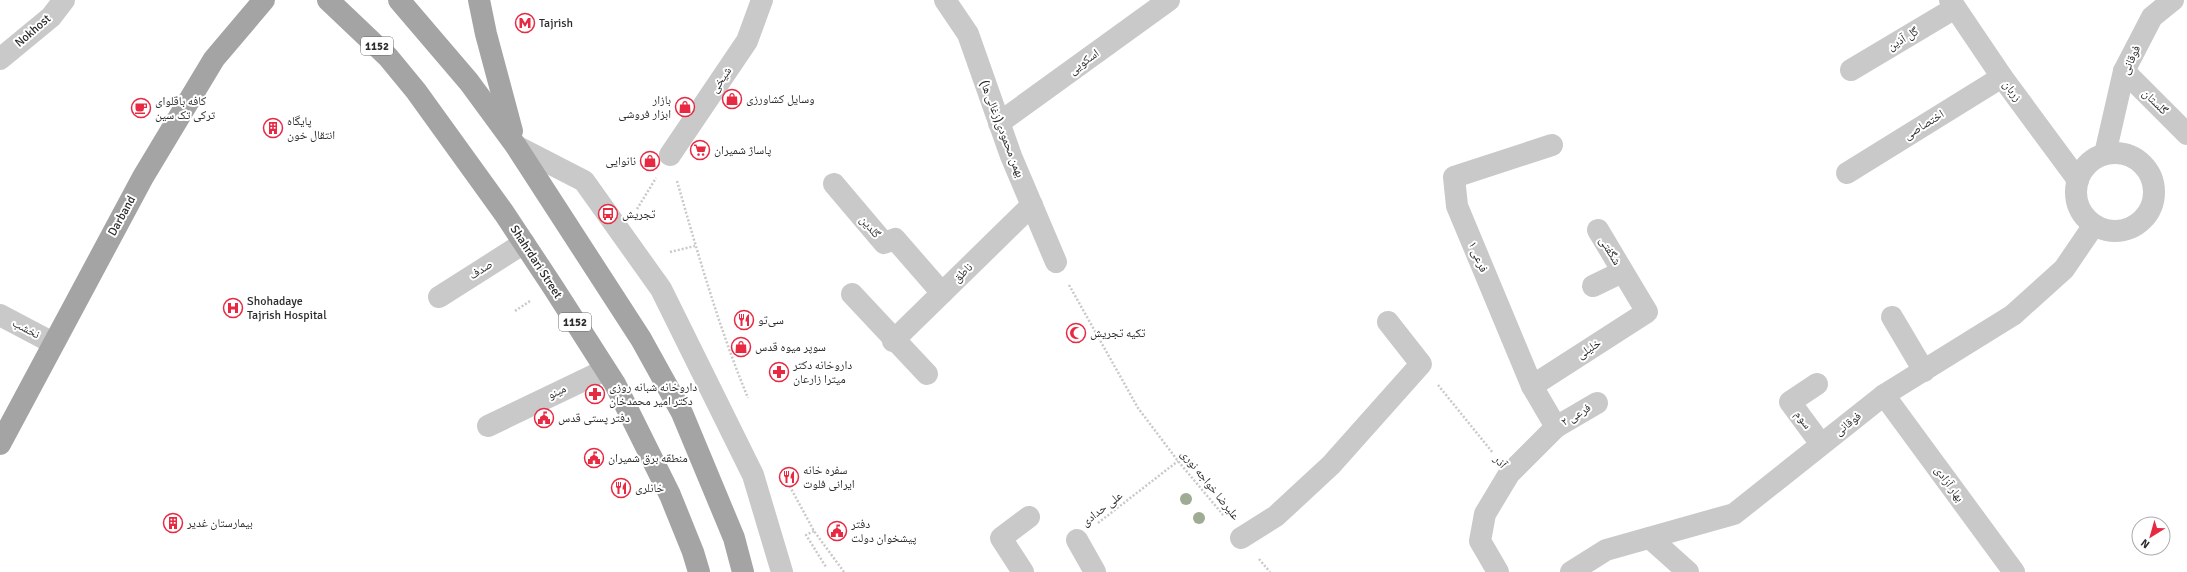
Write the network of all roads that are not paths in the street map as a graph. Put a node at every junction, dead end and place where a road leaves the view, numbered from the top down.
1 (64, 0) edge
2 (264, 0) edge
3 (400, 0) edge
4 (480, 0) edge
5 (762, 0) edge
6 (944, 0) edge
7 (1169, 0) edge
8 (2173, 0) edge
9 (334, 2) edge
10 (1952, 4) edge
11 (0, 59) edge
12 (1851, 70) dead end
13 (2124, 71) junction
14 (2002, 77) junction
15 (999, 123) junction
16 (2187, 134) edge
17 (516, 146) junction
18 (1552, 146) dead end
19 (2105, 154) junction
20 (670, 155) road end
21 (1847, 173) dead end
22 (2078, 180) junction
23 (834, 184) dead end
24 (1032, 205) junction
25 (2094, 225) junction
26 (1598, 230) dead end
27 (524, 243) junction
28 (1056, 262) road end
29 (1622, 272) junction
30 (1593, 286) dead end
31 (942, 293) junction
32 (852, 294) dead end
33 (439, 297) dead end
34 (1646, 312) joint
35 (0, 315) edge
36 (1892, 316) dead end
37 (1388, 322) dead end
38 (894, 341) junction
39 (53, 344) junction
40 (605, 370) junction
41 (1924, 371) junction
42 (927, 374) dead end
43 (1817, 384) dead end
44 (1532, 386) junction
45 (1884, 395) junction
46 (1597, 403) dead end
47 (488, 426) dead end
48 (1556, 427) junction
49 (0, 444) edge
50 (1822, 444) junction
51 (1509, 474) joint
52 (1029, 517) dead end
53 (1241, 538) road end
54 (1650, 538) junction
55 (1078, 540) road end
56 (699, 572) edge
57 (743, 572) edge
58 (782, 572) edge
59 (1023, 572) edge
60 (1095, 572) edge
61 (1498, 572) edge
62 (1571, 572) edge
63 (1688, 572) edge
64 (2014, 572) edge

1 - 11 street, Nokhost
2 - 39 main road, Darband
3 - 17 main road
4 - 17 main road
5 - 20 street, شیخی
6 - 15 street, بهمن محمودی(زغالی ها)
7 - 15 street, اسکویی
8 - 13 street, فوقانی
9 - 27 main road, Shahrdari Street / 1152
10 - 12 street, گل آذین
10 - 14 street, زربان
13 - 16 street, گلستان
13 - 19 street, فوقانی
14 - 21 street, اختصاصی
14 - 22 street, زربان
15 - 24 street, بهمن محمودی(زغالی ها)
17 - 57 main road
17 - 58 street
18 - 44 street, فرعی ۱
19 - 22 street
19 - 25 street
22 - 25 street
23 - 31 street, گلدین
24 - 28 street, بهمن محمودی(زغالی ها)
24 - 31 street, ناطق
25 - 41 street, فوقانی
26 - 29 street, شگفتی
27 - 33 street, صدف
27 - 40 main road, Shahrdari Street / 1152
29 - 30 street, شگفتی
29 - 34 street, شگفتی
31 - 38 street, ناطق
32 - 38 street
34 - 44 street, خلیلی
35 - 39 street, نخشب
36 - 41 street
37 - 53 street
38 - 42 street
39 - 49 main road, Darband
40 - 47 street, مینو
40 - 56 main road, Shahrdari Street / 1152
41 - 45 street, فوقانی
43 - 50 street, سوم
44 - 48 street, فرعی ۱
45 - 50 street, فوقانی
45 - 64 street, بهار آزادی
46 - 48 street, فرعی ۲
48 - 51 street, فرعی ۲
50 - 54 street, فوقانی
51 - 61 street, آذر
52 - 59 street
54 - 62 street, فوقانی
54 - 63 street
55 - 60 street

